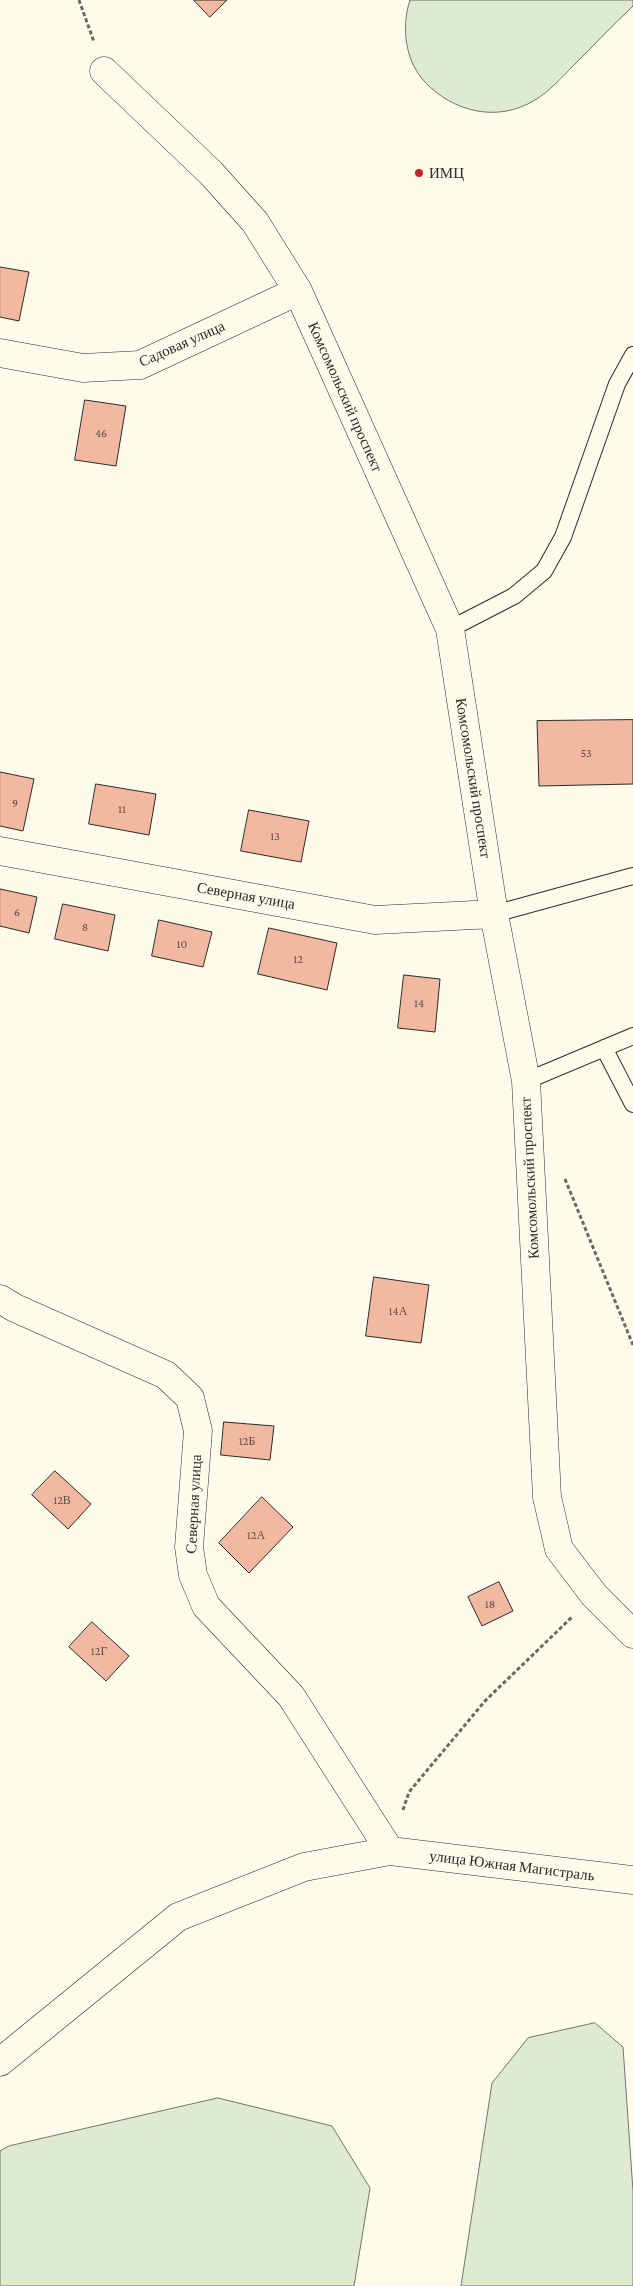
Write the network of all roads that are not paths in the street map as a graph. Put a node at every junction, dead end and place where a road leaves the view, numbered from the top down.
1 (104, 71) road end
2 (298, 291) junction
3 (0, 353) edge
4 (633, 355) edge
5 (450, 629) junction
6 (0, 851) edge
7 (633, 876) edge
8 (494, 914) junction
9 (633, 1036) edge
10 (604, 1048) junction
11 (526, 1081) junction
12 (633, 1104) edge
13 (0, 1299) edge
14 (633, 1634) edge
15 (390, 1851) junction
16 (633, 1880) edge
17 (0, 2062) edge

1 - 2 street, Комсомольский проспект
2 - 3 street, Садовая улица
2 - 5 street, Комсомольский проспект
4 - 5 lane
5 - 8 street, Комсомольский проспект
6 - 8 street, Северная улица
7 - 8 lane
8 - 11 street, Комсомольский проспект
9 - 10 lane
10 - 11 lane
10 - 12 lane
11 - 14 street, Комсомольский проспект
13 - 15 street, Северная улица
15 - 16 street, улица Южная Магистраль
15 - 17 street, улица Южная Магистраль

